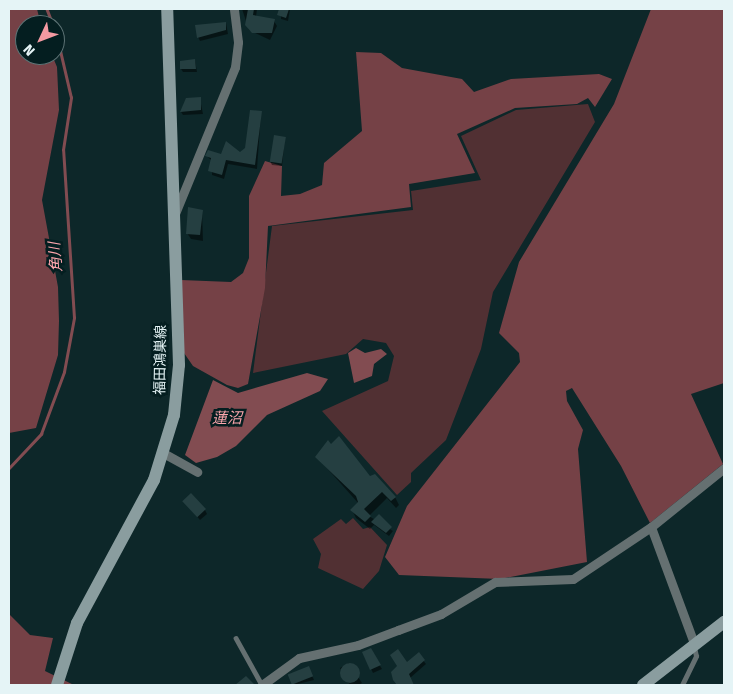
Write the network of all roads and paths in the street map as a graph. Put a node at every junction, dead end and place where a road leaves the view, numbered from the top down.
1 (167, 9) edge
2 (234, 9) edge
3 (174, 216) junction
4 (165, 454) junction
5 (724, 468) edge
6 (197, 472) dead end
7 (651, 527) junction
8 (724, 622) edge
9 (236, 638) dead end
10 (694, 643) junction
11 (57, 685) edge
12 (262, 685) edge
13 (643, 685) edge
14 (682, 685) edge

1 - 3 main road, 福田鴻巣線
2 - 3 street
3 - 4 main road, 福田鴻巣線
4 - 6 street
4 - 11 main road, 福田鴻巣線
5 - 7 street
7 - 10 street
7 - 12 street
8 - 10 main road
9 - 12 lane
10 - 13 main road
10 - 14 lane

